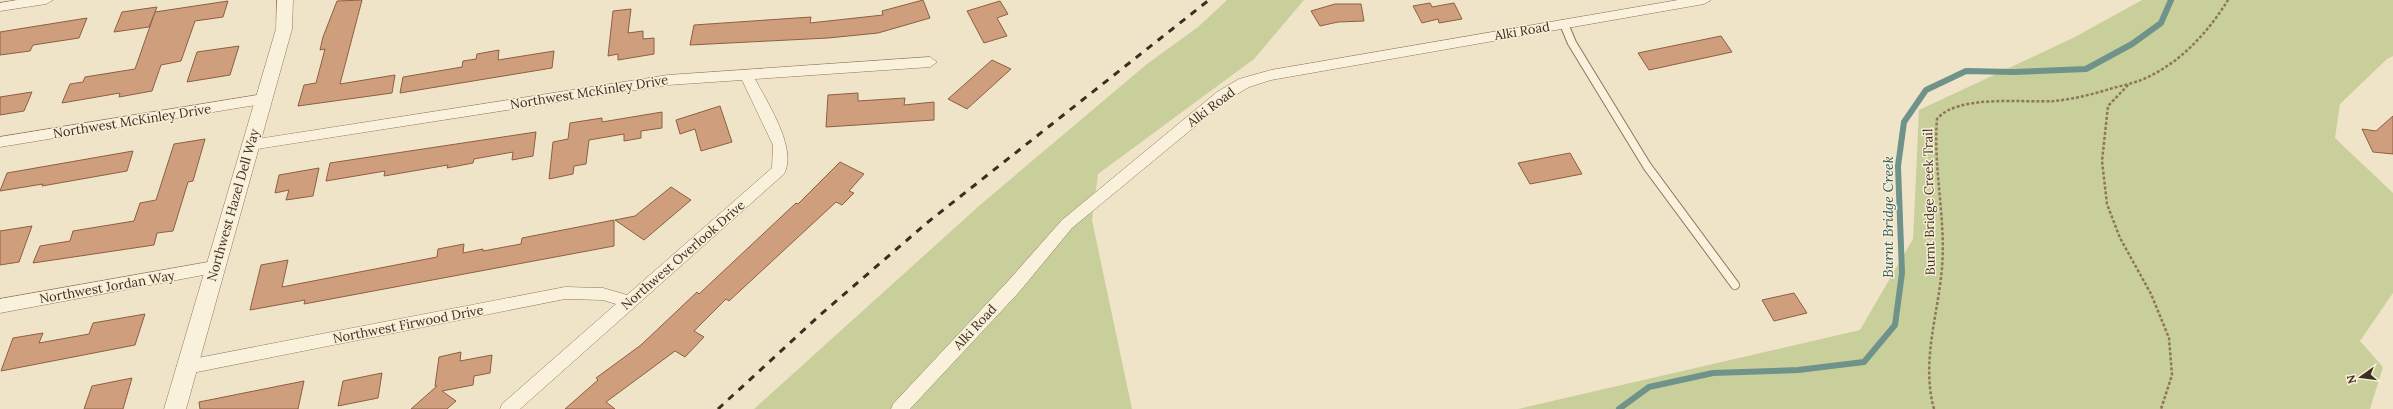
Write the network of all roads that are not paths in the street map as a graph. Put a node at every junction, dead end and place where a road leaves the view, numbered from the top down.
1 (46, 0) edge
2 (285, 0) edge
3 (1704, 0) edge
4 (0, 7) edge
5 (1564, 24) junction
6 (930, 62) dead end
7 (746, 74) junction
8 (263, 99) junction
9 (0, 142) edge
10 (250, 145) junction
11 (214, 268) junction
12 (1735, 285) dead end
13 (629, 302) junction
14 (0, 306) edge
15 (187, 367) junction
16 (175, 409) edge
17 (508, 409) edge
18 (899, 409) edge

1 - 4 street
2 - 8 street, Northwest Hazel Dell Way
3 - 5 street, Alki Road
5 - 12 lane
5 - 18 street, Alki Road
6 - 7 street, Northwest McKinley Drive
7 - 10 street, Northwest McKinley Drive
7 - 13 street, Northwest Overlook Drive
8 - 9 street, Northwest McKinley Drive
8 - 10 street, Northwest Hazel Dell Way
10 - 11 street, Northwest Hazel Dell Way
11 - 14 street, Northwest Jordan Way
11 - 15 street, Northwest Hazel Dell Way
13 - 15 street, Northwest Firwood Drive
13 - 17 street, Northwest Overlook Drive
15 - 16 street, Northwest Hazel Dell Way

